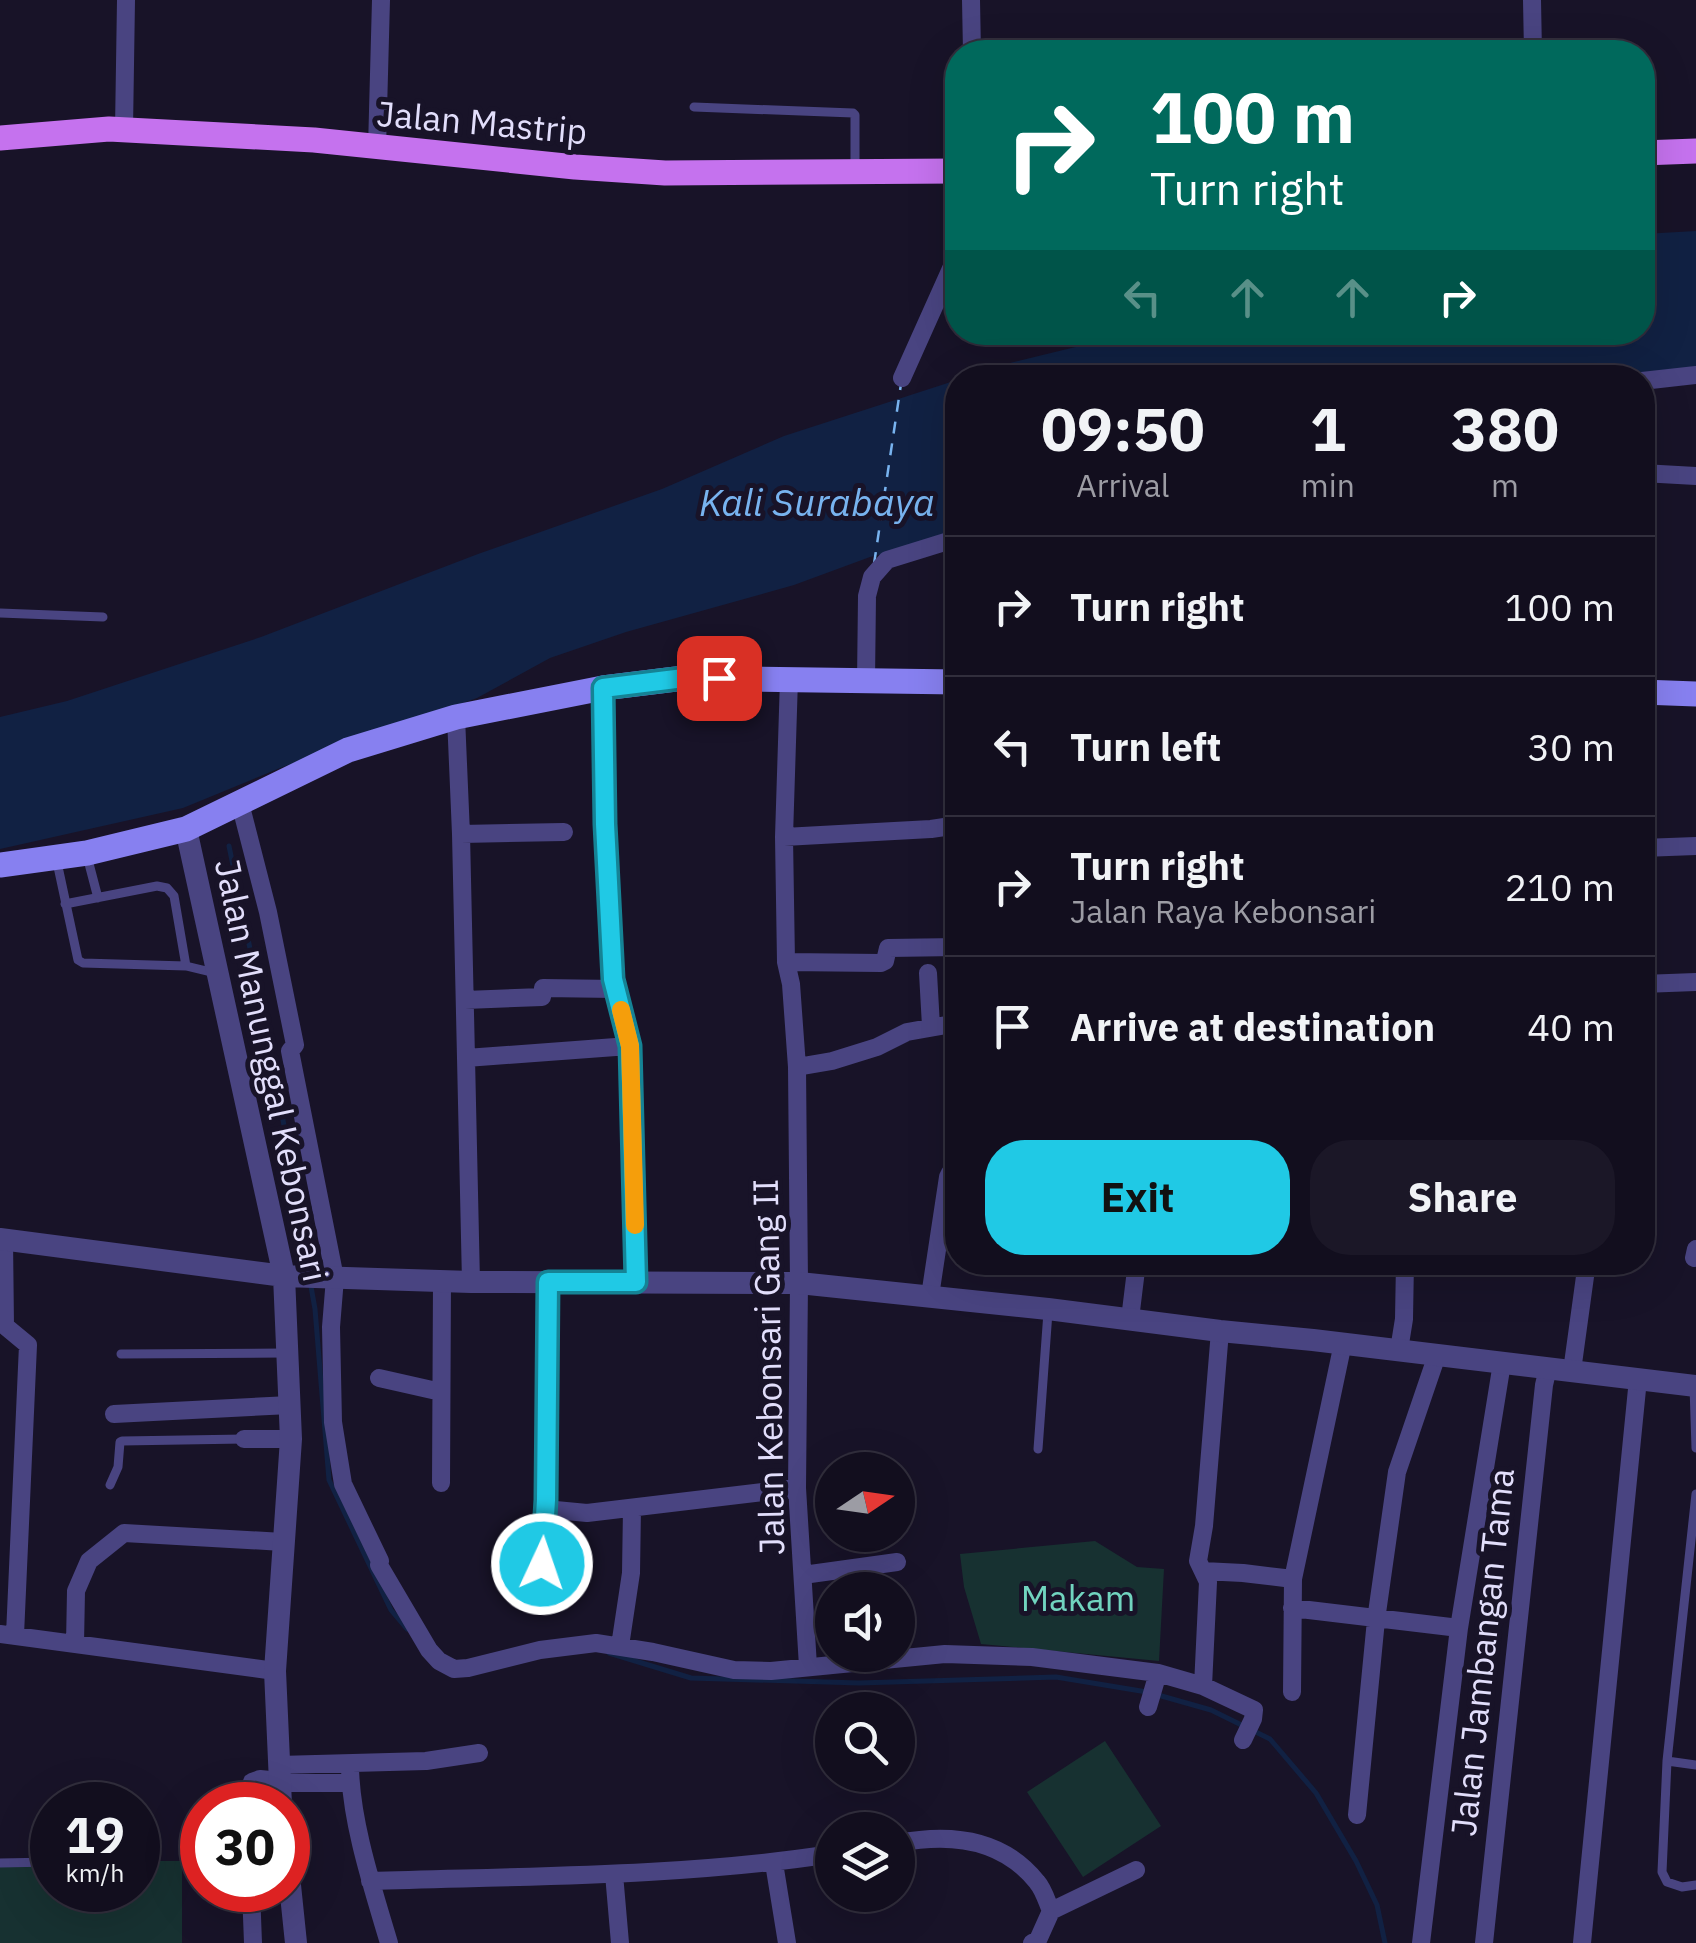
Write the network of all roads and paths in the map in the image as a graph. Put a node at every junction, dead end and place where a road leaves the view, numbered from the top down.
1 (126, 0) edge
2 (381, 0) edge
3 (971, 0) edge
4 (1532, 0) edge
5 (972, 40) edge
6 (1533, 40) edge
7 (694, 107) dead end
8 (124, 130) junction
9 (0, 138) edge
10 (376, 148) junction
11 (1696, 150) edge
12 (1655, 152) edge
13 (945, 171) edge
14 (856, 172) junction
15 (945, 282) edge
16 (1696, 375) edge
17 (902, 378) dead end
18 (1655, 380) edge
19 (1655, 474) edge
20 (1696, 476) edge
21 (945, 542) edge
22 (0, 613) edge
23 (103, 617) dead end
24 (789, 679) junction
25 (866, 681) junction
26 (945, 682) edge
27 (603, 688) junction
28 (1655, 692) edge
29 (1696, 694) edge
30 (456, 717) junction
31 (240, 803) junction
32 (945, 827) edge
33 (186, 829) junction
34 (564, 832) dead end
35 (461, 834) junction
36 (784, 837) junction
37 (1696, 846) edge
38 (1655, 848) edge
39 (86, 853) junction
40 (56, 858) junction
41 (0, 865) edge
42 (98, 898) junction
43 (65, 904) junction
44 (208, 929) junction
45 (180, 933) junction
46 (945, 947) edge
47 (786, 962) junction
48 (186, 966) junction
49 (928, 972) dead end
50 (218, 974) junction
51 (1696, 982) edge
52 (1655, 984) edge
53 (616, 989) junction
54 (464, 1000) junction
55 (945, 1024) edge
56 (932, 1026) junction
57 (630, 1046) junction
58 (466, 1058) junction
59 (797, 1067) junction
60 (945, 1198) edge
61 (2, 1239) edge
62 (1135, 1275) edge
63 (1405, 1275) edge
64 (1584, 1275) edge
65 (284, 1276) junction
66 (323, 1278) junction
67 (442, 1281) junction
68 (471, 1282) junction
69 (548, 1282) junction
70 (636, 1282) junction
71 (799, 1283) junction
72 (930, 1296) junction
73 (1048, 1309) junction
74 (1130, 1319) junction
75 (1220, 1331) junction
76 (1343, 1343) junction
77 (1399, 1350) junction
78 (287, 1353) junction
79 (120, 1354) dead end
80 (1437, 1355) junction
81 (1502, 1362) junction
82 (1560, 1370) junction
83 (380, 1378) dead end
84 (1638, 1379) junction
85 (1695, 1386) edge
86 (441, 1392) junction
87 (290, 1405) junction
88 (114, 1414) dead end
89 (244, 1439) joint
90 (291, 1439) junction
91 (1696, 1448) edge
92 (1038, 1449) dead end
93 (440, 1483) dead end
94 (110, 1485) dead end
95 (798, 1488) junction
96 (1696, 1494) edge
97 (632, 1508) junction
98 (545, 1510) junction
99 (283, 1542) junction
100 (897, 1562) dead end
101 (1203, 1571) junction
102 (803, 1575) junction
103 (1293, 1579) junction
104 (541, 1592) dead end
105 (1292, 1608) junction
106 (1376, 1620) junction
107 (1459, 1628) junction
108 (7, 1635) edge
109 (75, 1644) junction
110 (620, 1646) junction
111 (808, 1666) junction
112 (275, 1671) junction
113 (1203, 1686) junction
114 (1292, 1692) dead end
115 (1248, 1730) dead end
116 (479, 1753) dead end
117 (1666, 1761) junction
118 (1696, 1765) edge
119 (350, 1774) junction
120 (277, 1782) edge
121 (285, 1782) edge
122 (1357, 1814) dead end
123 (915, 1840) edge
124 (815, 1857) edge
125 (30, 1862) edge
126 (0, 1863) edge
127 (774, 1863) junction
128 (1136, 1870) dead end
129 (614, 1874) junction
130 (370, 1881) junction
131 (1696, 1886) edge
132 (1051, 1911) junction
133 (252, 1912) edge
134 (293, 1912) edge
135 (253, 1943) edge
136 (296, 1943) edge
137 (390, 1943) edge
138 (620, 1943) edge
139 (787, 1943) edge
140 (1032, 1943) edge
141 (1421, 1943) edge
142 (1484, 1943) edge
143 (1582, 1943) edge

1 - 8 street
2 - 10 street
3 - 5 street
4 - 6 street
7 - 14 lane
8 - 9 main road, Jalan Mastrip
8 - 10 main road, Jalan Mastrip
10 - 14 main road, Jalan Mastrip
11 - 12 main road
13 - 14 main road, Jalan Mastrip
15 - 17 street
16 - 18 street
19 - 20 street
21 - 25 street
22 - 23 lane
24 - 25 main road
24 - 27 main road
24 - 36 street, Jalan Kebonsari Gang II
25 - 26 main road
27 - 30 main road
27 - 53 street
28 - 29 main road
30 - 31 main road
30 - 35 street
31 - 33 main road
31 - 66 street
32 - 36 street
33 - 39 main road
33 - 44 street, Jalan Manunggal Kebonsari
34 - 35 street
35 - 54 street
36 - 47 street, Jalan Kebonsari Gang II
37 - 38 street
39 - 40 main road
39 - 42 lane
40 - 41 main road
40 - 43 lane
42 - 43 lane
42 - 45 lane
43 - 48 lane
44 - 45 lane
44 - 50 street, Jalan Manunggal Kebonsari
45 - 48 lane
46 - 47 street
47 - 59 street, Jalan Kebonsari Gang II
48 - 50 lane
49 - 56 street
50 - 65 street, Jalan Manunggal Kebonsari
51 - 52 street
53 - 54 street
53 - 57 street
54 - 58 street
55 - 56 street
56 - 59 street
57 - 58 street
57 - 70 street
58 - 68 street
59 - 71 street, Jalan Kebonsari Gang II
60 - 72 street
61 - 65 street
61 - 108 street
62 - 74 street
63 - 77 street
64 - 82 street, Jalan Jambangan Tama
65 - 66 street
65 - 78 street, Jalan Manunggal Kebonsari
66 - 67 street
66 - 110 street
67 - 68 street
67 - 86 street
68 - 69 street
69 - 70 street
69 - 98 street
70 - 71 street
71 - 72 street
71 - 95 street, Jalan Kebonsari Gang II
72 - 73 street
73 - 74 street
73 - 92 lane
74 - 75 street
75 - 76 street
75 - 101 street
76 - 77 street
76 - 103 street
77 - 80 street
78 - 79 lane
78 - 87 street, Jalan Manunggal Kebonsari
80 - 81 street
80 - 106 street
81 - 82 street
81 - 107 street
82 - 84 street
82 - 142 street, Jalan Jambangan Tama
83 - 86 street
84 - 85 street
84 - 143 street
85 - 91 lane
86 - 93 street
87 - 88 street
87 - 90 street, Jalan Manunggal Kebonsari
89 - 90 street
89 - 94 lane
90 - 99 street, Jalan Manunggal Kebonsari
95 - 97 street
95 - 102 street, Jalan Kebonsari Gang II
96 - 117 lane
97 - 98 street
97 - 110 street
98 - 104 street
99 - 109 street
99 - 112 street, Jalan Manunggal Kebonsari
100 - 102 street
101 - 103 street
101 - 113 street
102 - 111 street, Jalan Kebonsari Gang II
103 - 105 street
105 - 106 street
105 - 114 street
106 - 107 street
106 - 122 street
107 - 141 street
108 - 109 street
109 - 112 street
110 - 111 street
111 - 113 street
112 - 120 street, Jalan Manunggal Kebonsari
113 - 115 street
116 - 119 street
117 - 118 lane
117 - 131 lane
119 - 121 street
119 - 130 street
123 - 132 street
124 - 127 street
125 - 126 lane
127 - 129 street
127 - 139 street
128 - 132 street
129 - 130 street
129 - 138 street
130 - 137 street
132 - 140 street
133 - 135 street
134 - 136 street

